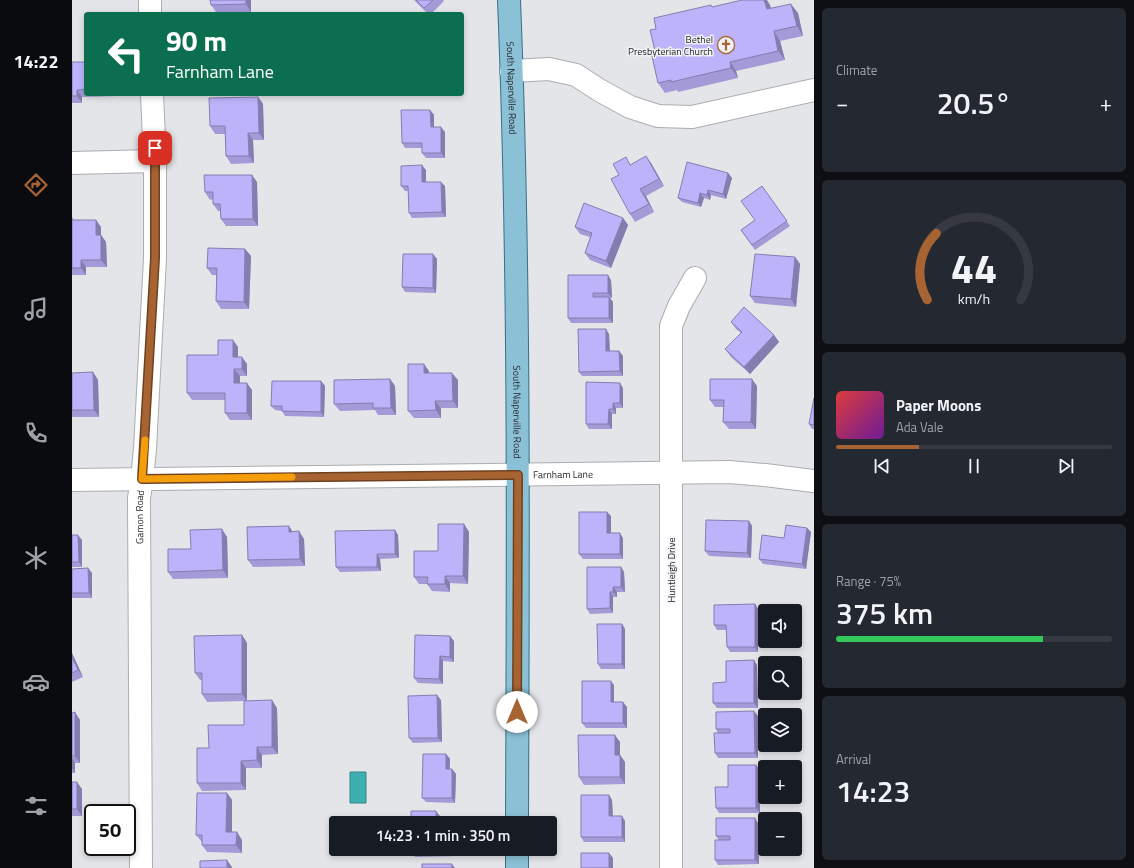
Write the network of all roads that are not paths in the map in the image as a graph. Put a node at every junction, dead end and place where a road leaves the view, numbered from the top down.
1 (150, 0) edge
2 (508, 0) edge
3 (150, 12) edge
4 (511, 71) junction
5 (814, 90) edge
6 (152, 96) edge
7 (155, 161) junction
8 (72, 164) edge
9 (694, 278) dead end
10 (671, 473) junction
11 (518, 475) junction
12 (142, 479) junction
13 (72, 480) edge
14 (814, 481) edge
15 (517, 816) edge
16 (517, 856) edge
17 (141, 868) edge
18 (517, 868) edge
19 (671, 868) edge

1 - 3 street
2 - 4 main road, South Naperville Road
4 - 5 street
4 - 11 main road, South Naperville Road
6 - 7 street, Gamon Road
7 - 8 street
7 - 12 street, Gamon Road
9 - 10 street, Huntleigh Drive
10 - 11 street, Farnham Lane
10 - 14 street, Farnham Lane
10 - 19 street, Huntleigh Drive
11 - 12 street, Farnham Lane
11 - 15 main road, South Naperville Road
12 - 13 street, Farnham Lane
12 - 17 street, Gamon Road
16 - 18 main road

